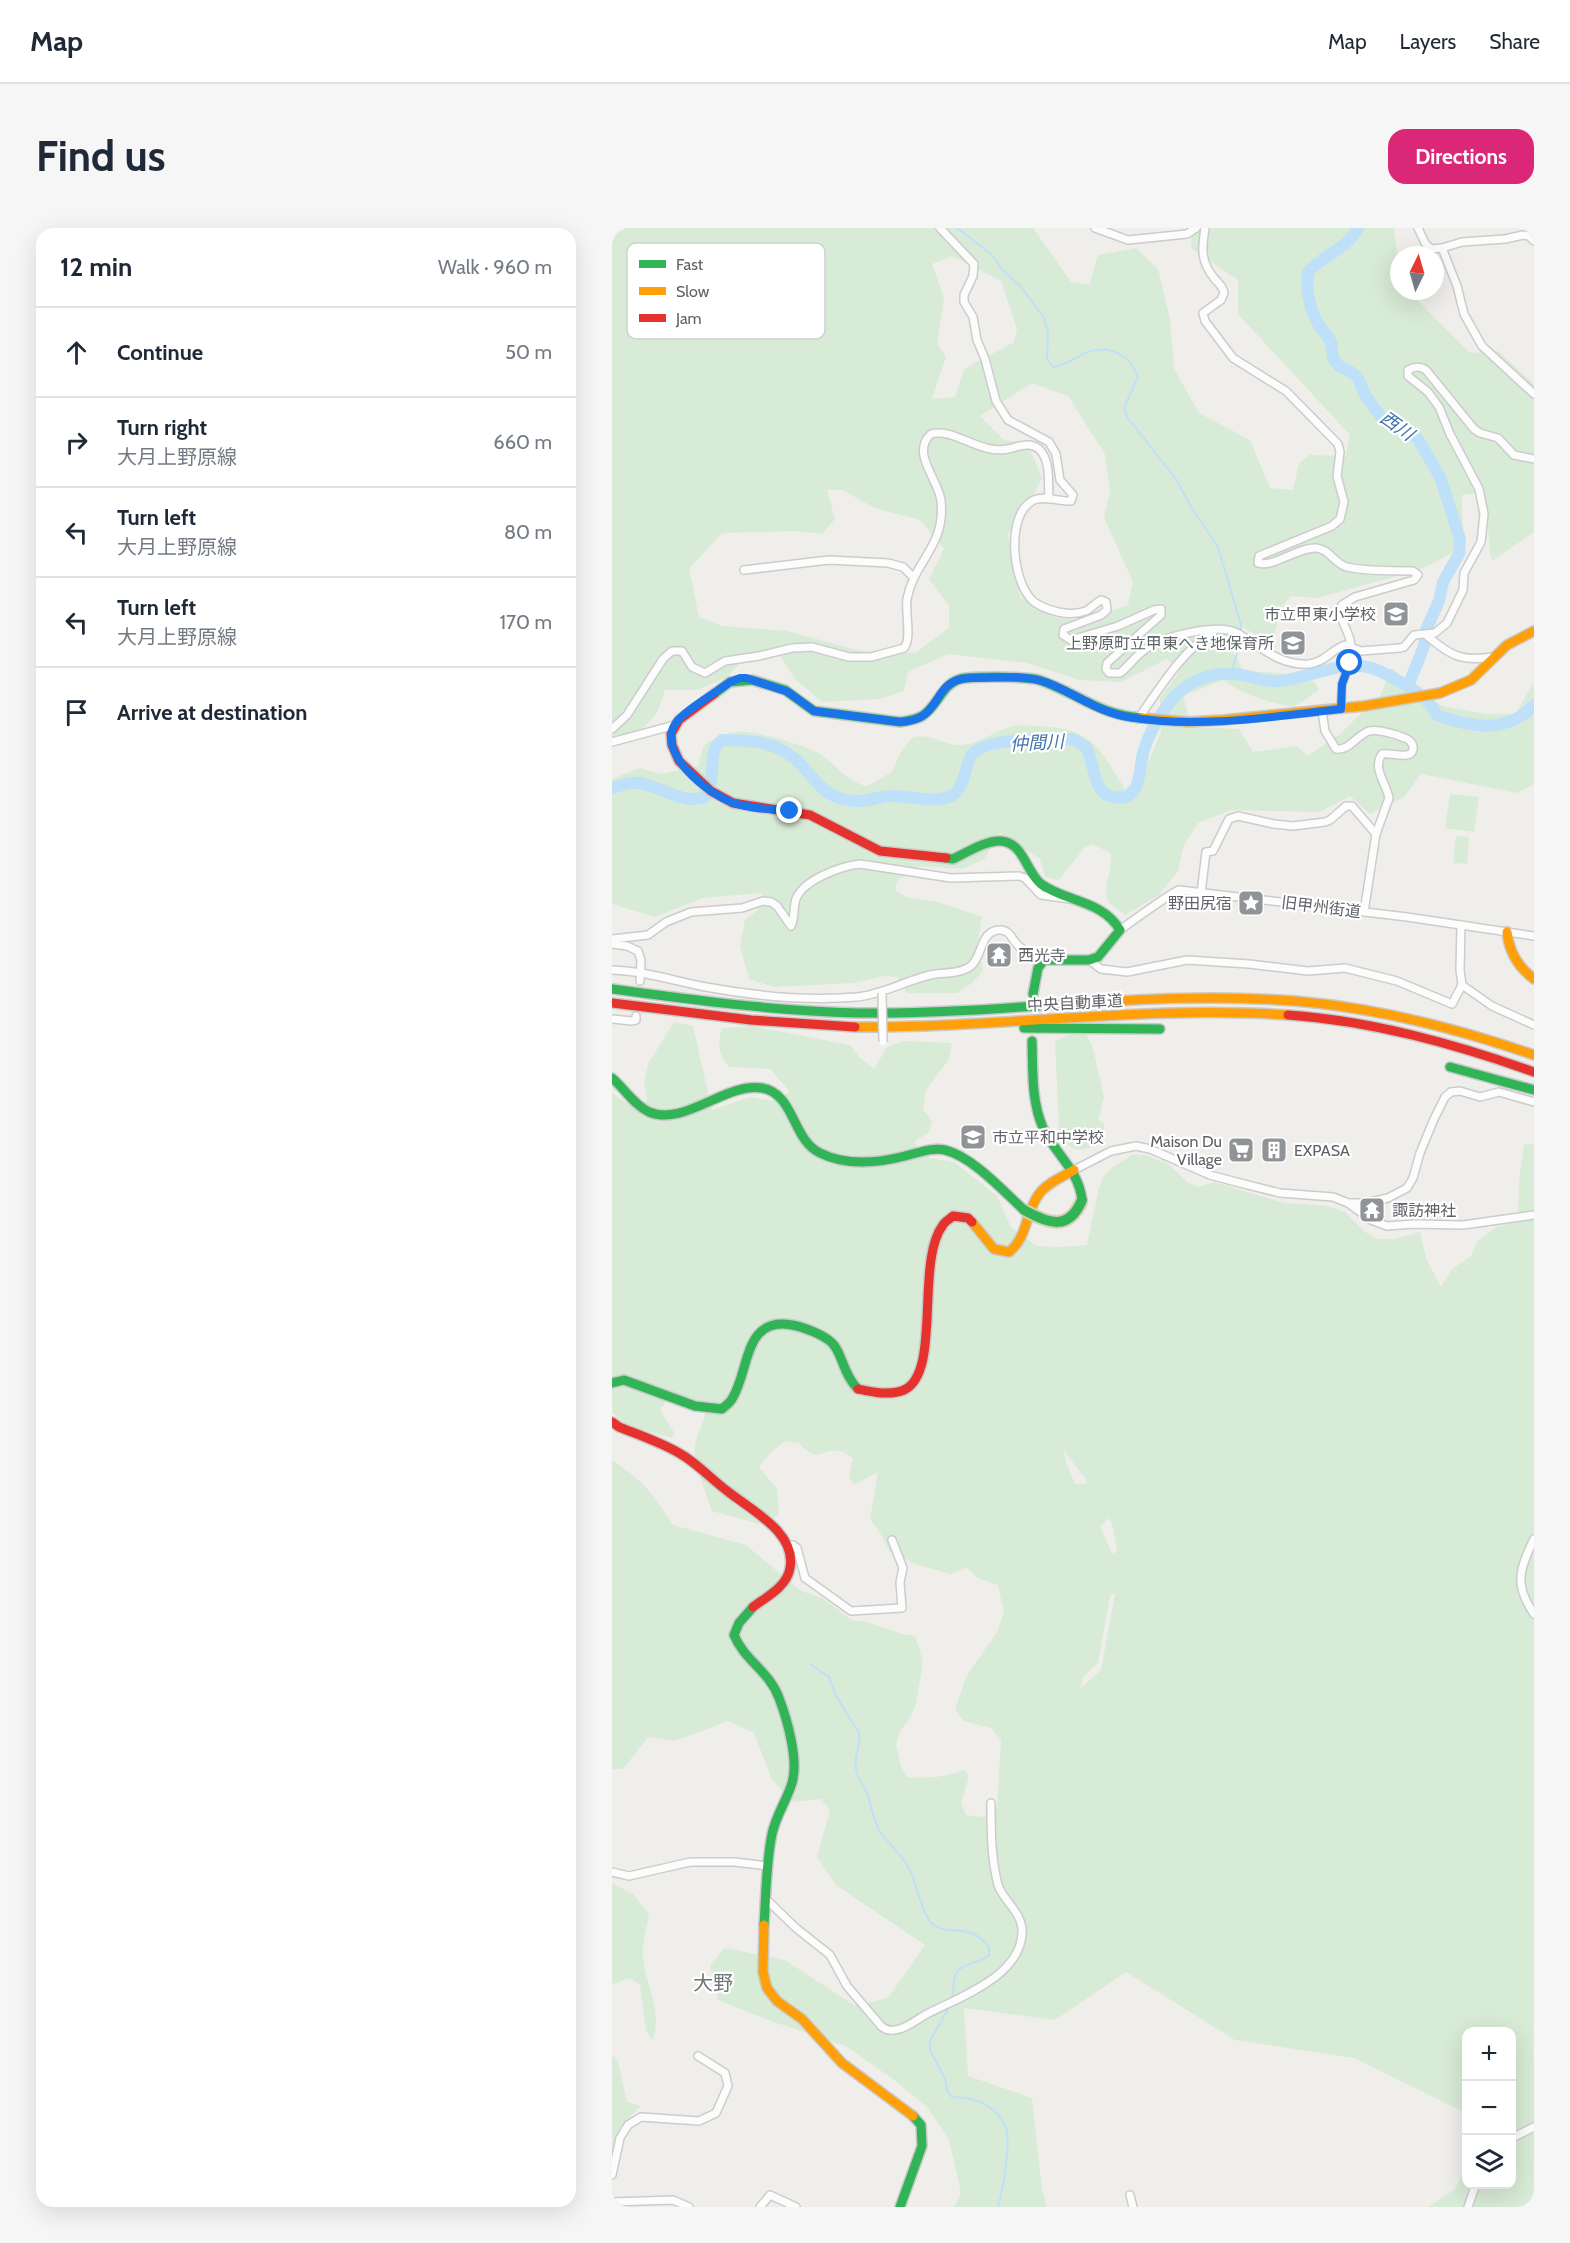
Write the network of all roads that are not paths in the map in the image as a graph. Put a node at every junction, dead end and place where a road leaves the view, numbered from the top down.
1 (940, 228) edge
2 (1095, 228) edge
3 (1196, 228) edge
4 (1205, 228) edge
5 (1418, 228) edge
6 (1534, 241) edge
7 (1427, 246) edge
8 (1444, 247) edge
9 (1444, 253) edge
10 (1534, 394) edge
11 (1534, 459) edge
12 (1049, 499) junction
13 (744, 570) dead end
14 (913, 577) junction
15 (1216, 630) junction
16 (1534, 631) edge
17 (1426, 635) junction
18 (1353, 650) junction
19 (1494, 657) junction
20 (1341, 709) junction
21 (1323, 711) junction
22 (1143, 719) junction
23 (675, 724) junction
24 (612, 729) edge
25 (612, 742) edge
26 (1376, 834) junction
27 (1201, 893) junction
28 (1074, 899) junction
29 (1364, 912) junction
30 (1461, 925) junction
31 (1120, 930) junction
32 (1507, 932) junction
33 (1534, 936) edge
34 (612, 939) edge
35 (612, 945) edge
36 (1044, 960) junction
37 (1089, 960) junction
38 (612, 970) edge
39 (641, 973) junction
40 (1534, 979) edge
41 (640, 981) dead end
42 (1462, 985) junction
43 (612, 989) edge
44 (882, 993) junction
45 (1033, 994) dead end
46 (612, 1003) edge
47 (636, 1016) dead end
48 (612, 1019) edge
49 (1534, 1025) edge
50 (890, 1027) junction
51 (1161, 1029) dead end
52 (1032, 1041) dead end
53 (883, 1042) dead end
54 (1534, 1055) edge
55 (1450, 1067) dead end
56 (1534, 1071) edge
57 (612, 1078) edge
58 (1534, 1090) edge
59 (1534, 1102) edge
60 (1074, 1170) junction
61 (1348, 1203) junction
62 (1534, 1215) edge
63 (612, 1383) edge
64 (612, 1422) edge
65 (1534, 1539) edge
66 (892, 1540) dead end
67 (789, 1546) junction
68 (1534, 1614) edge
69 (991, 1803) dead end
70 (768, 1866) junction
71 (612, 1872) edge
72 (767, 1900) junction
73 (698, 2056) dead end
74 (1534, 2127) edge
75 (1516, 2136) edge
76 (612, 2175) edge
77 (1474, 2189) edge
78 (1130, 2195) dead end
79 (612, 2202) edge
80 (791, 2206) edge
81 (689, 2207) edge
82 (760, 2207) edge
83 (900, 2207) edge
84 (1133, 2207) edge
85 (1468, 2207) edge

1 - 12 street
2 - 3 street
4 - 18 street
5 - 7 street
6 - 8 street
9 - 10 street
11 - 17 street
12 - 14 street
12 - 15 street
13 - 14 street
14 - 24 street
15 - 18 street
15 - 22 street
16 - 19 main road
17 - 18 street
17 - 19 street
18 - 20 street
19 - 20 main road
20 - 21 main road
21 - 22 main road
21 - 26 street
22 - 23 main road
23 - 25 street
23 - 28 main road
26 - 27 street
26 - 29 street
27 - 29 street, 旧甲州街道
27 - 31 street, 旧甲州街道
28 - 31 main road
28 - 34 street
29 - 30 street, 旧甲州街道
30 - 32 street, 旧甲州街道
30 - 42 street
31 - 37 main road
32 - 33 street, 旧甲州街道
32 - 40 main road
35 - 39 street
36 - 37 main road
36 - 44 street
36 - 45 main road
37 - 42 street
38 - 39 street
39 - 41 street
39 - 44 street
42 - 49 street
43 - 54 main road, 中央自動車道
44 - 53 street, bridge
46 - 50 main road, 中央自動車道
47 - 48 street
50 - 51 main road
50 - 56 main road, 中央自動車道
52 - 60 main road
55 - 58 main road
57 - 60 main road, bridge
59 - 61 street
60 - 61 street
60 - 63 main road
61 - 62 street
64 - 67 main road
65 - 68 street
66 - 67 street
67 - 70 main road
69 - 72 street
70 - 71 street
70 - 72 main road
72 - 83 main road
73 - 76 street
74 - 75 street
77 - 85 street
78 - 84 street
79 - 81 street
80 - 82 street

